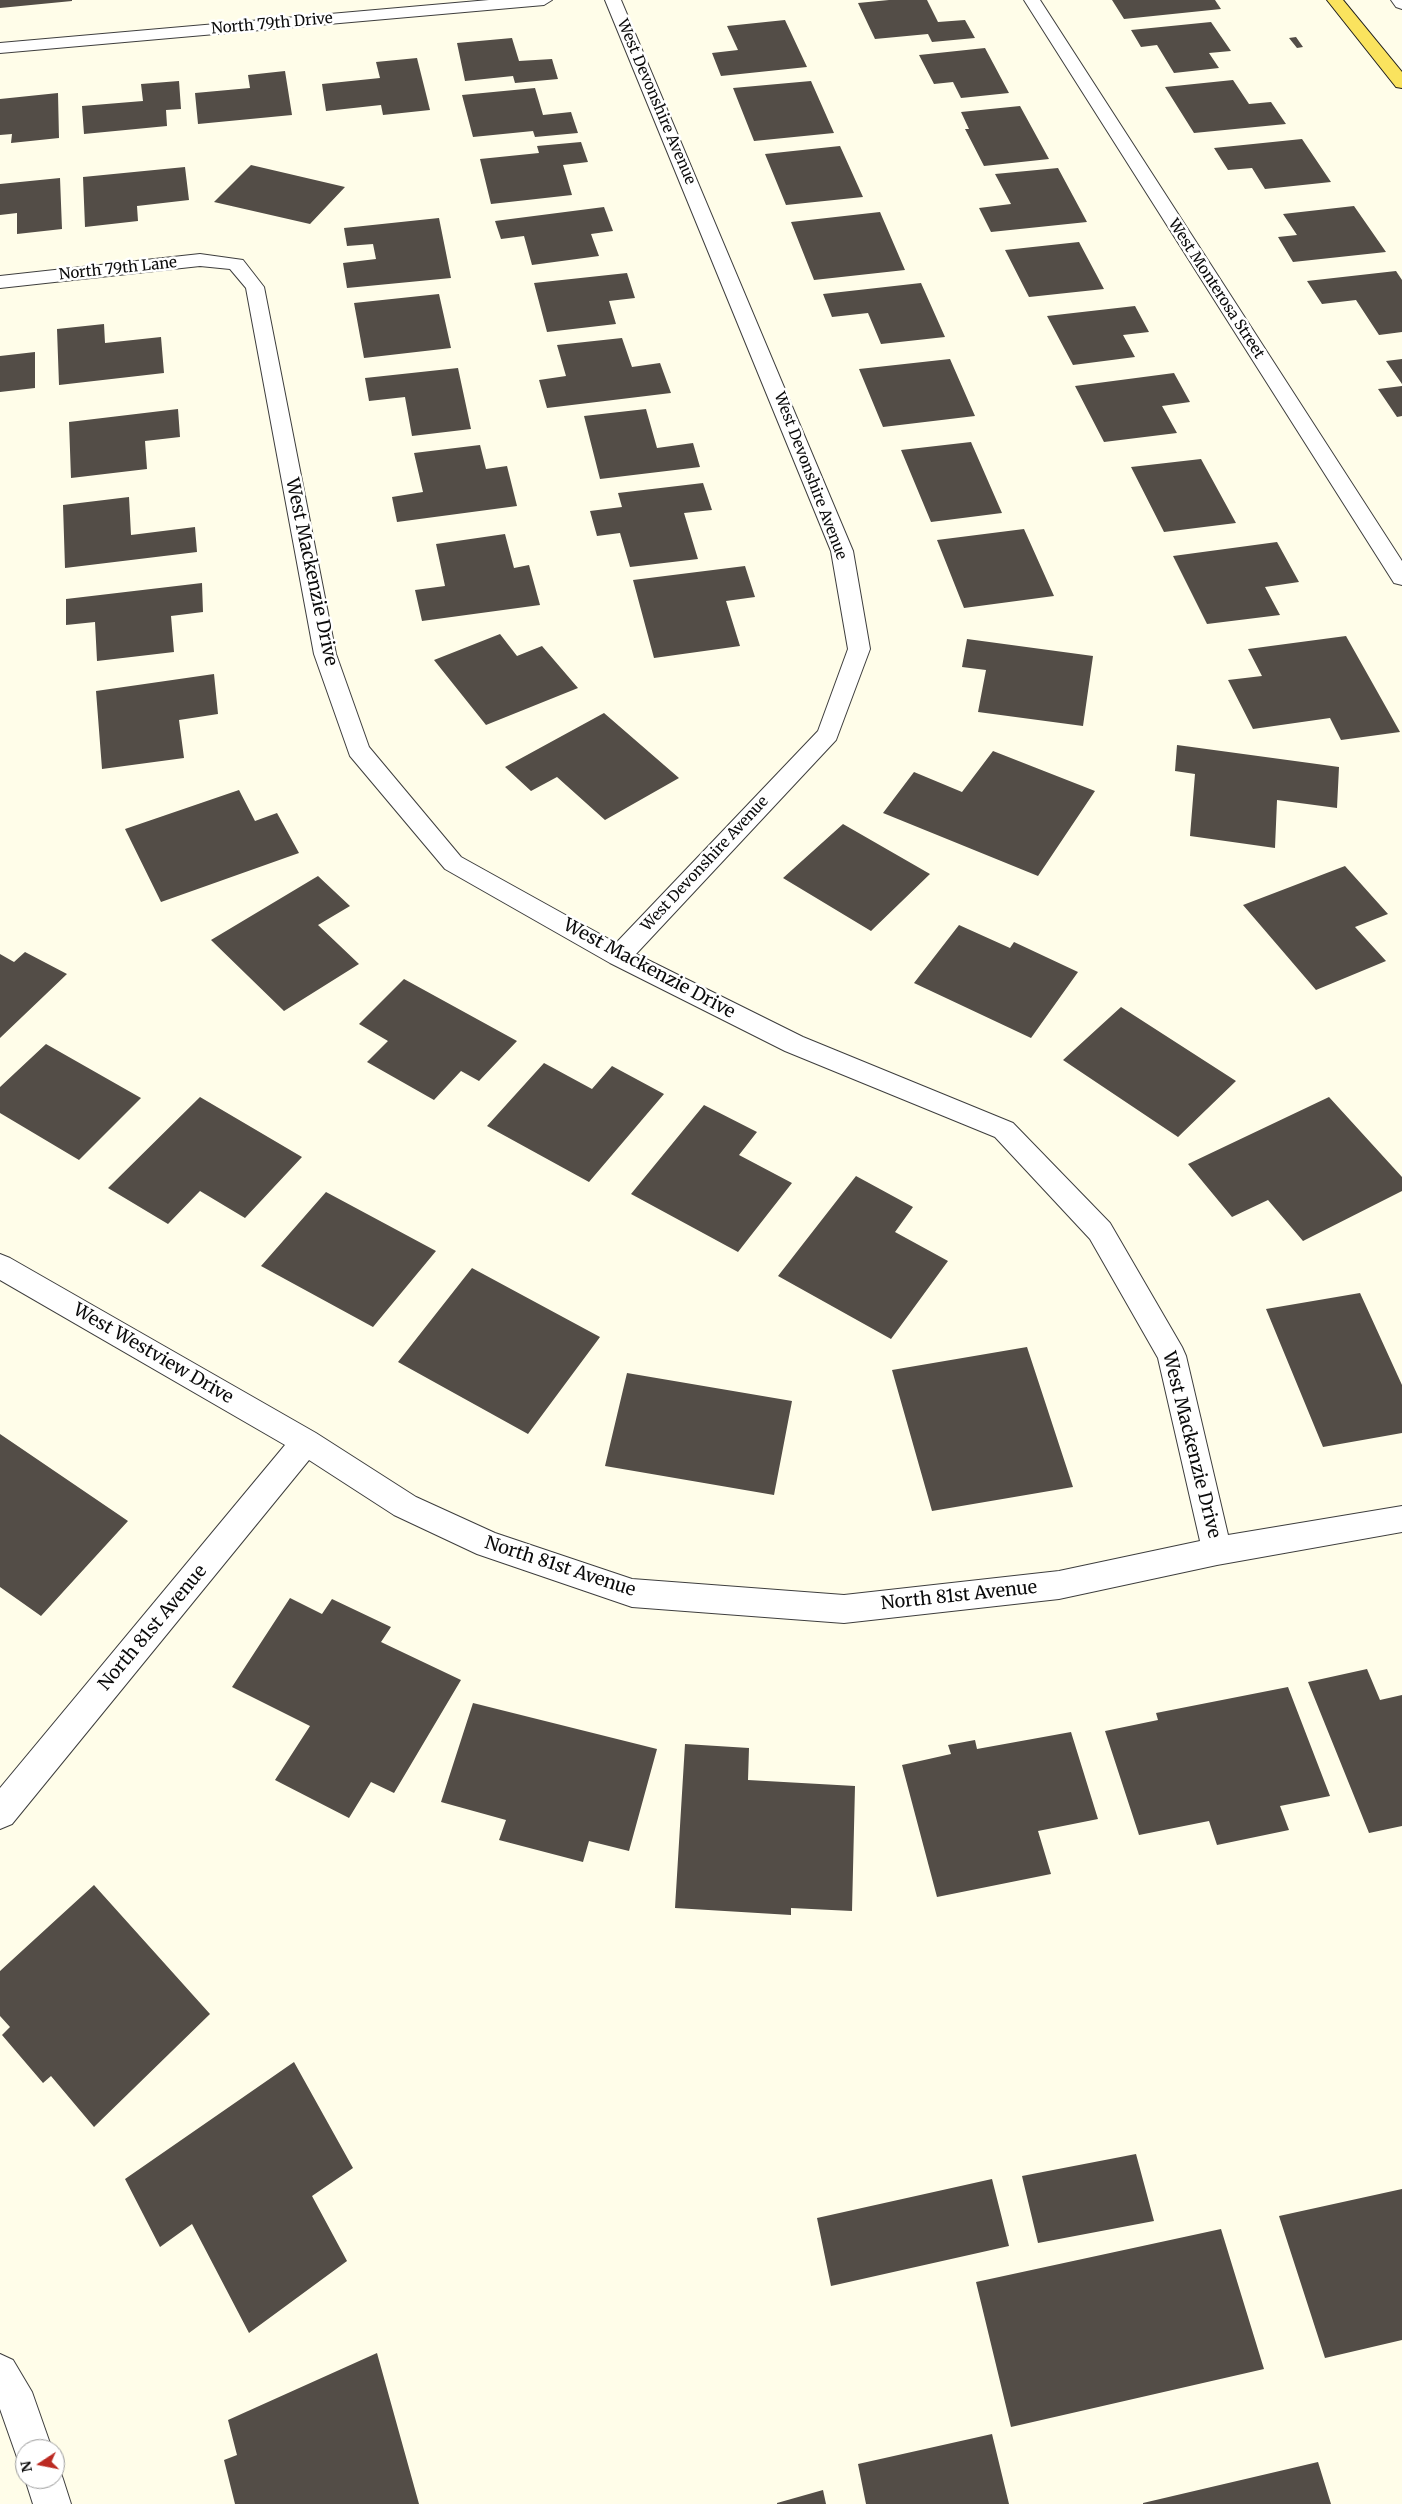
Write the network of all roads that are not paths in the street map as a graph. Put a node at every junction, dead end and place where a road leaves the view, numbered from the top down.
1 (544, 0) edge
2 (613, 0) edge
3 (1032, 0) edge
4 (1335, 0) edge
5 (1398, 0) edge
6 (1402, 4) edge
7 (0, 48) edge
8 (1402, 83) edge
9 (236, 264) joint
10 (0, 282) edge
11 (1402, 578) edge
12 (619, 956) junction
13 (0, 1266) edge
14 (306, 1442) junction
15 (1402, 1519) edge
16 (1217, 1552) junction
17 (0, 1813) edge
18 (0, 2373) edge
19 (31, 2439) edge
20 (47, 2489) edge
21 (52, 2504) edge

1 - 7 street, North 79th Drive
2 - 12 street, West Devonshire Avenue
3 - 11 street, West Monterosa Street
4 - 8 main road
5 - 6 street
9 - 10 street, North 79th Lane
9 - 12 street, West Mackenzie Drive
12 - 16 street, West Mackenzie Drive
13 - 14 street, West Westview Drive
14 - 16 street, North 81st Avenue
14 - 17 street, North 81st Avenue
15 - 16 street, North 81st Avenue
18 - 19 street
20 - 21 street

